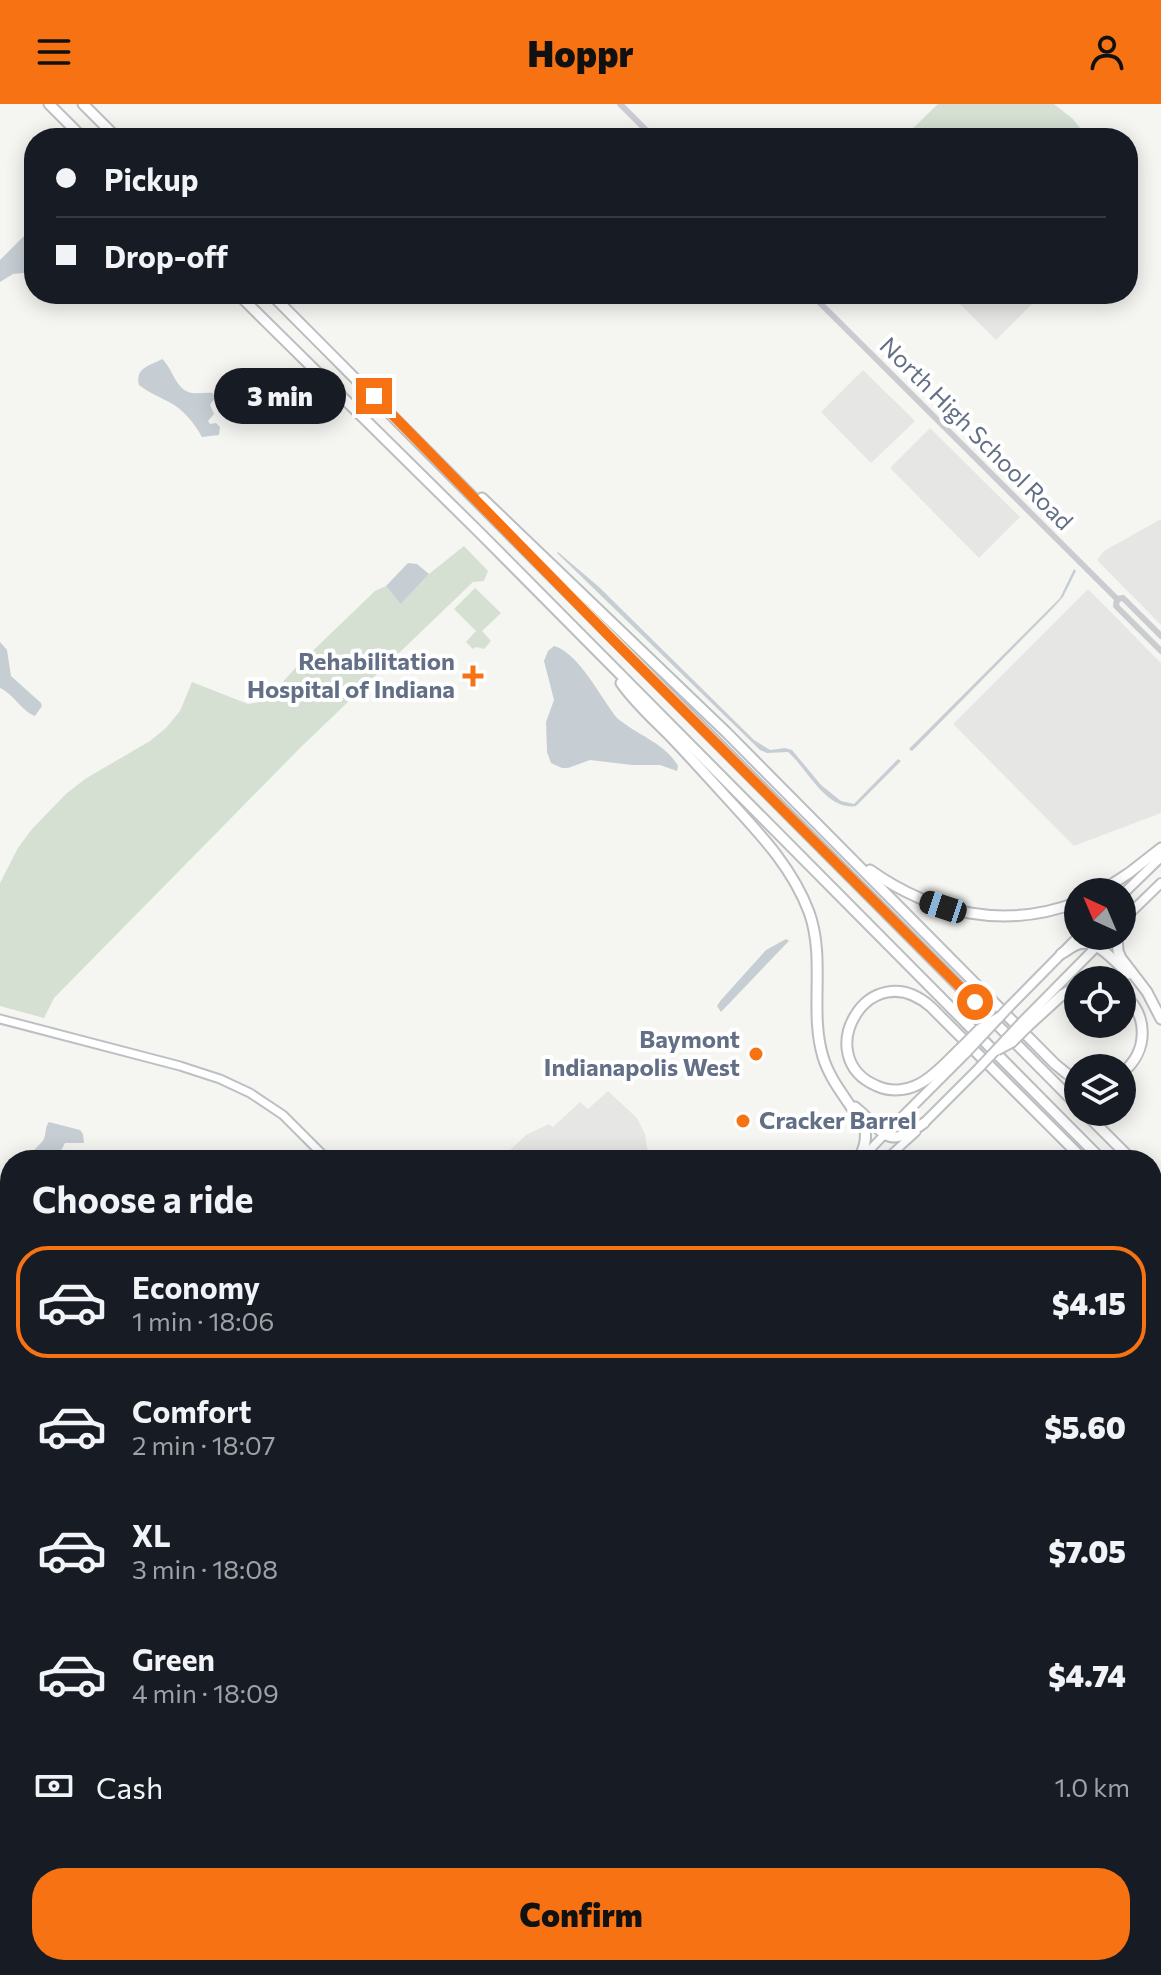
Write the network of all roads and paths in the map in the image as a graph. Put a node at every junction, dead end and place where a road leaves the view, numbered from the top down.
1 (49, 104) edge
2 (83, 104) edge
3 (620, 104) edge
4 (73, 128) edge
5 (107, 128) edge
6 (644, 128) edge
7 (248, 304) edge
8 (281, 304) edge
9 (821, 304) edge
10 (448, 470) junction
11 (1117, 599) junction
12 (1161, 636) edge
13 (1161, 651) edge
14 (606, 662) junction
15 (835, 841) junction
16 (1161, 848) edge
17 (1161, 857) edge
18 (1121, 878) edge
19 (1136, 881) edge
20 (1161, 883) edge
21 (1064, 906) edge
22 (1136, 908) edge
23 (1065, 950) edge
24 (1068, 950) edge
25 (1093, 950) edge
26 (1100, 950) edge
27 (1118, 950) edge
28 (1061, 954) junction
29 (1138, 981) junction
30 (1064, 994) edge
31 (1136, 1008) edge
32 (998, 1018) joint
33 (0, 1019) edge
34 (1161, 1019) edge
35 (1026, 1024) junction
36 (964, 1050) junction
37 (997, 1050) joint
38 (1136, 1057) edge
39 (1064, 1071) edge
40 (1064, 1092) edge
41 (846, 1099) junction
42 (924, 1123) junction
43 (1098, 1126) edge
44 (884, 1135) junction
45 (318, 1150) edge
46 (863, 1150) edge
47 (869, 1150) edge
48 (896, 1150) edge
49 (1074, 1150) edge
50 (1092, 1150) edge
51 (1122, 1150) edge

1 - 4 highway
2 - 5 highway
3 - 6 street
7 - 14 highway
8 - 10 highway
9 - 11 street, North High School Road
10 - 15 highway
10 - 40 highway
11 - 12 street, North High School Road
11 - 13 street, North High School Road
14 - 41 highway
14 - 50 highway
15 - 21 highway
15 - 39 highway
16 - 18 highway
17 - 19 main road
20 - 22 main road
23 - 28 main road
24 - 28 highway
25 - 35 main road
26 - 29 highway
27 - 29 highway
28 - 32 main road, bridge
29 - 34 highway
30 - 35 highway
31 - 38 highway
32 - 36 highway, bridge
33 - 45 main road
35 - 37 highway, bridge
36 - 44 main road
36 - 49 highway
37 - 42 main road, bridge
41 - 44 highway
41 - 46 highway
42 - 44 highway
42 - 48 main road
43 - 51 highway
44 - 47 main road

